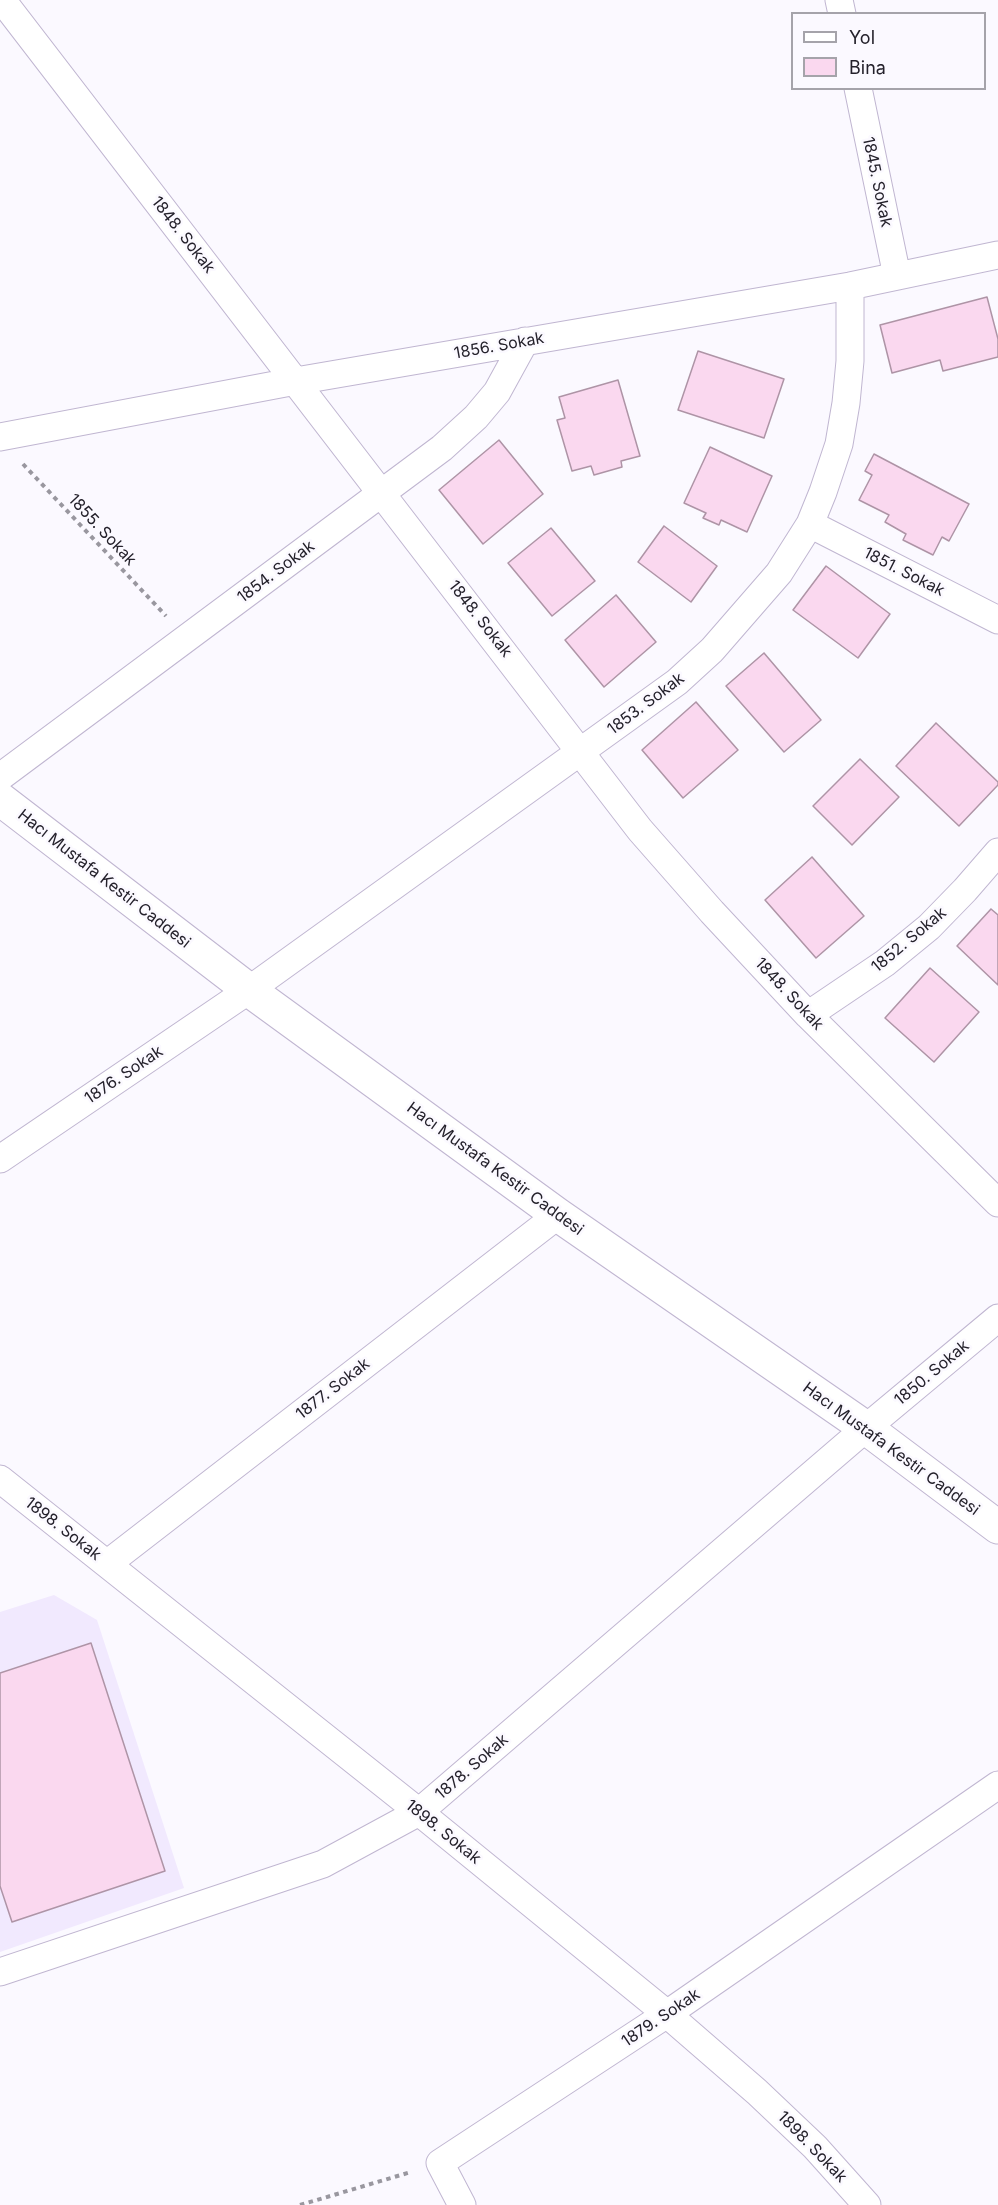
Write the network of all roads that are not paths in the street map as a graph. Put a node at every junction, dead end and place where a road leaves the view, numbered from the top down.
1 (3, 0) edge
2 (858, 90) edge
3 (998, 255) edge
4 (897, 276) junction
5 (850, 286) junction
6 (525, 342) junction
7 (296, 381) junction
8 (8, 446) edge
9 (383, 494) junction
10 (810, 524) junction
11 (998, 620) edge
12 (581, 752) junction
13 (0, 777) edge
14 (0, 799) edge
15 (998, 852) edge
16 (249, 990) junction
17 (808, 1015) junction
18 (0, 1159) edge
19 (998, 1203) edge
20 (558, 1215) junction
21 (998, 1318) edge
22 (866, 1428) junction
23 (0, 1479) edge
24 (998, 1527) edge
25 (107, 1564) junction
26 (998, 1785) edge
27 (419, 1812) junction
28 (0, 1972) edge
29 (667, 2014) junction
30 (462, 2205) edge
31 (867, 2205) edge

1 - 7 street, 1848. Sokak
2 - 4 street, 1845. Sokak
3 - 4 street, 1856. Sokak
4 - 5 street, 1856. Sokak
5 - 6 street, 1856. Sokak
5 - 10 street, 1853. Sokak
6 - 7 street, 1856. Sokak
6 - 9 street, 1854. Sokak
7 - 8 street, 1856. Sokak
7 - 9 street, 1848. Sokak
9 - 12 street, 1848. Sokak
9 - 13 street, 1854. Sokak
10 - 11 street, 1851. Sokak
10 - 12 street, 1853. Sokak
12 - 16 street, 1853. Sokak
12 - 17 street, 1848. Sokak
14 - 16 street, Hacı Mustafa Kestir Caddesi
15 - 17 street, 1852. Sokak
16 - 18 street, 1876. Sokak
16 - 20 street, Hacı Mustafa Kestir Caddesi
17 - 19 street, 1848. Sokak
20 - 22 street, Hacı Mustafa Kestir Caddesi
20 - 25 street, 1877. Sokak
21 - 22 street, 1850. Sokak
22 - 24 street, Hacı Mustafa Kestir Caddesi
22 - 27 street, 1878. Sokak
23 - 25 street, 1898. Sokak
25 - 27 street, 1898. Sokak
26 - 29 street, 1879. Sokak
27 - 28 street, 1878. Sokak
27 - 29 street, 1898. Sokak
29 - 30 street, 1879. Sokak
29 - 31 street, 1898. Sokak

